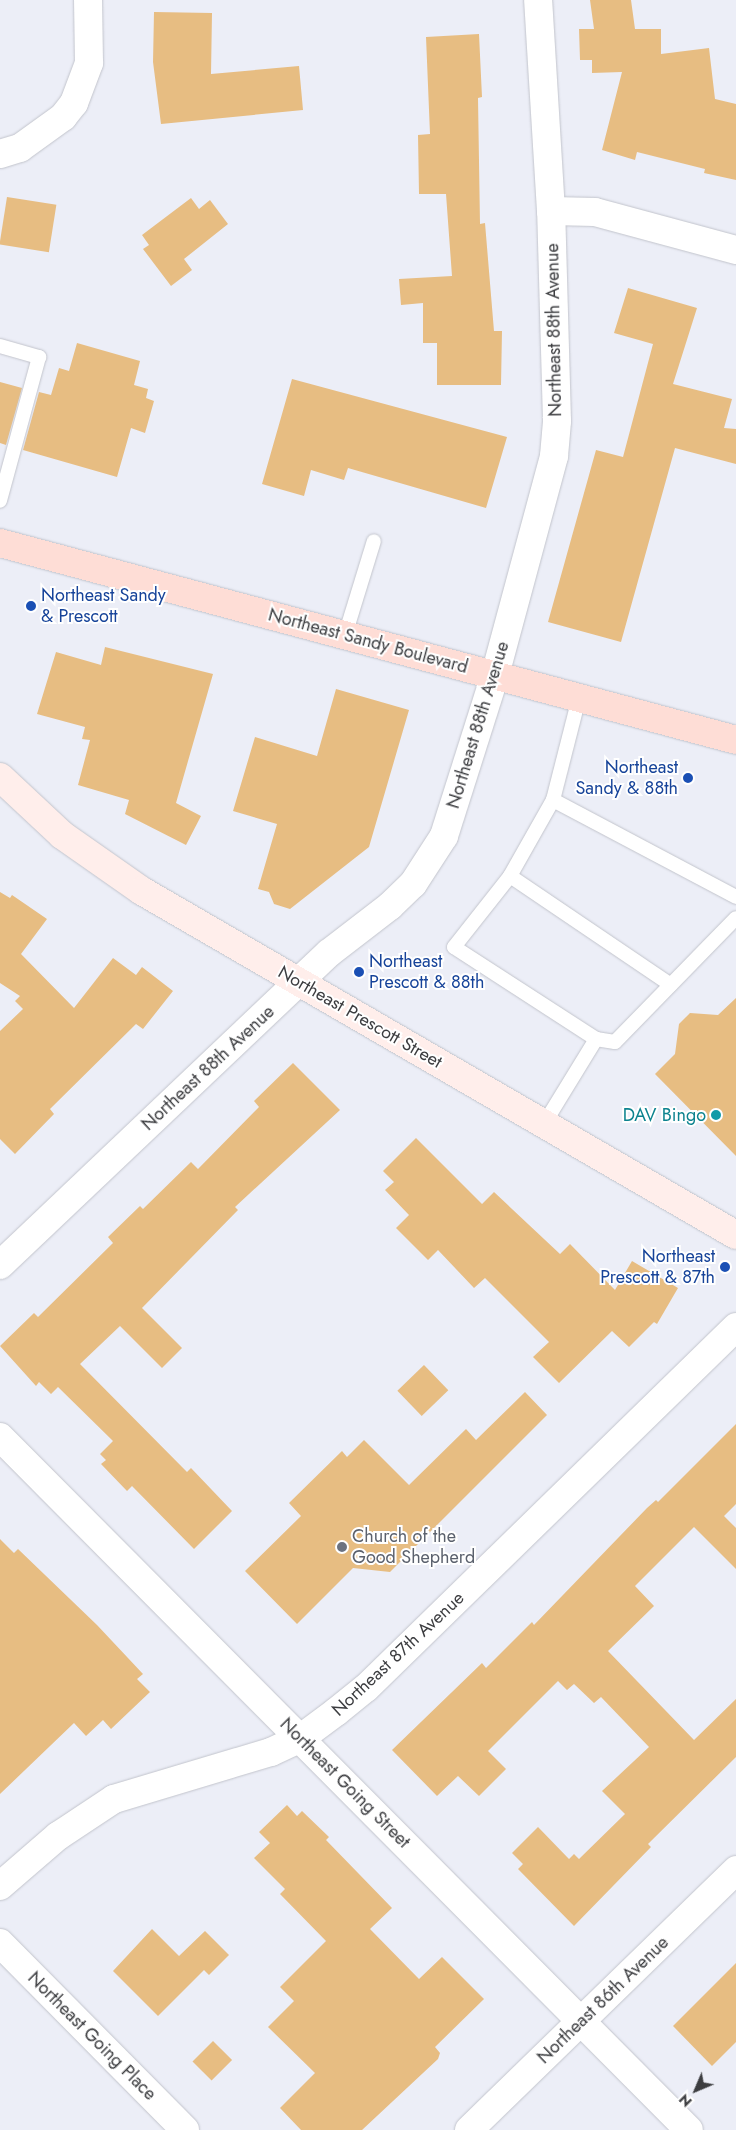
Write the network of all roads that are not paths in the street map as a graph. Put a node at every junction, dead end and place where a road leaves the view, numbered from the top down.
1 (88, 0) edge
2 (538, 0) edge
3 (0, 154) edge
4 (551, 210) junction
5 (736, 250) edge
6 (0, 346) edge
7 (0, 501) edge
8 (374, 541) dead end
9 (0, 543) edge
10 (346, 635) junction
11 (494, 675) junction
12 (579, 698) junction
13 (736, 739) edge
14 (0, 776) edge
15 (553, 800) junction
16 (510, 876) junction
17 (736, 897) edge
18 (736, 918) edge
19 (298, 982) junction
20 (670, 985) junction
21 (596, 1039) junction
22 (544, 1124) junction
23 (736, 1236) edge
24 (0, 1265) edge
25 (736, 1327) edge
26 (0, 1437) edge
27 (300, 1738) junction
28 (736, 1870) edge
29 (0, 1886) edge
30 (0, 1943) edge
31 (581, 2022) junction
32 (185, 2130) edge
33 (469, 2130) edge
34 (689, 2130) edge

1 - 3 street
2 - 4 street, Northeast 88th Avenue
4 - 5 street
4 - 11 street, Northeast 88th Avenue
6 - 7 lane
8 - 10 lane
9 - 10 main road, Northeast Sandy Boulevard
10 - 11 main road, Northeast Sandy Boulevard
11 - 12 main road, Northeast Sandy Boulevard
11 - 19 street, Northeast 88th Avenue
12 - 13 main road, Northeast Sandy Boulevard
12 - 15 lane
14 - 19 street, Northeast Prescott Street
15 - 16 lane
15 - 17 lane
16 - 20 lane
16 - 21 lane
18 - 20 lane
19 - 22 street, Northeast Prescott Street
19 - 24 street, Northeast 88th Avenue
20 - 21 lane
21 - 22 lane
22 - 23 street, Northeast Prescott Street
25 - 27 street, Northeast 87th Avenue
26 - 27 street, Northeast Going Street
27 - 29 street, Northeast 87th Avenue
27 - 31 street, Northeast Going Street
28 - 31 street, Northeast 86th Avenue
30 - 32 street, Northeast Going Place
31 - 33 street, Northeast 86th Avenue
31 - 34 street, Northeast Going Street

